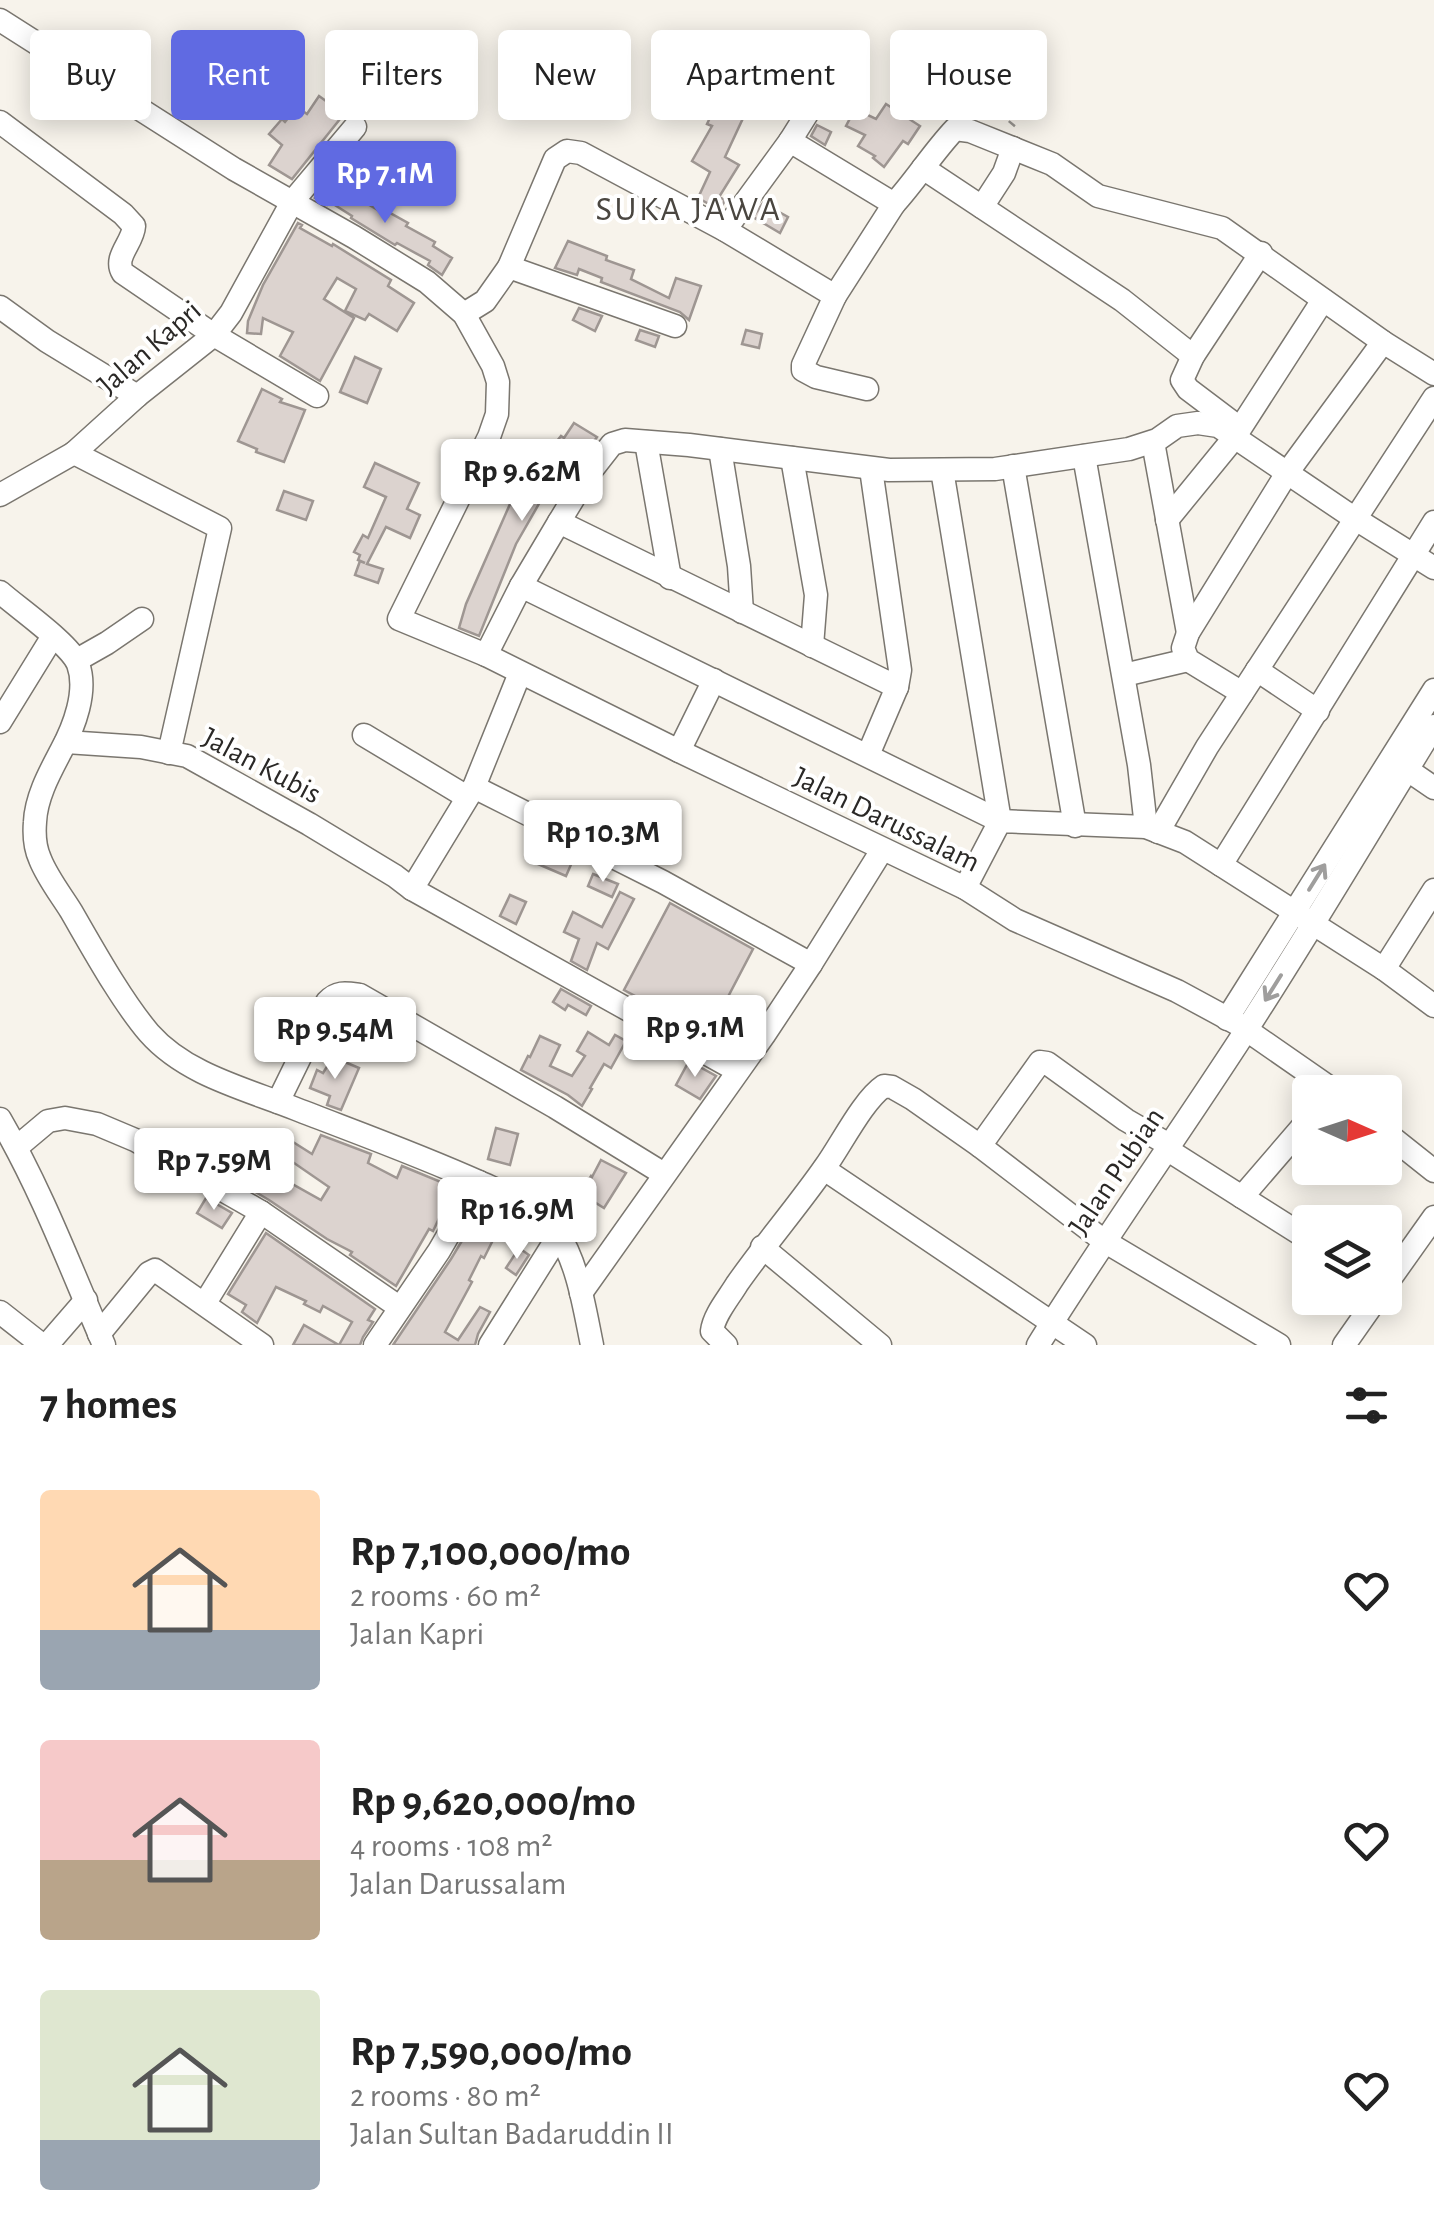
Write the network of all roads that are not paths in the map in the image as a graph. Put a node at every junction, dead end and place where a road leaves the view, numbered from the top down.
1 (0, 20) edge
2 (804, 120) edge
3 (0, 122) edge
4 (355, 128) dead end
5 (790, 142) junction
6 (1014, 148) junction
7 (923, 168) junction
8 (292, 202) junction
9 (894, 204) junction
10 (982, 207) junction
11 (724, 230) junction
12 (1261, 253) junction
13 (509, 267) junction
14 (834, 296) junction
15 (1323, 300) junction
16 (0, 307) edge
17 (464, 314) junction
18 (675, 326) dead end
19 (214, 335) junction
20 (1383, 342) junction
21 (1193, 356) junction
22 (1434, 374) edge
23 (867, 389) dead end
24 (136, 396) junction
25 (317, 396) dead end
26 (1434, 398) edge
27 (1237, 433) junction
28 (646, 442) junction
29 (1153, 442) junction
30 (720, 449) junction
31 (74, 453) junction
32 (1084, 456) junction
33 (792, 458) junction
34 (1013, 466) junction
35 (871, 469) junction
36 (942, 470) junction
37 (1287, 473) junction
38 (0, 494) edge
39 (1354, 518) junction
40 (1168, 520) junction
41 (559, 522) junction
42 (1434, 522) edge
43 (1413, 554) junction
44 (1434, 568) edge
45 (670, 578) junction
46 (521, 586) junction
47 (0, 592) edge
48 (742, 612) junction
49 (142, 619) dead end
50 (1188, 633) junction
51 (53, 636) junction
52 (812, 646) junction
53 (486, 654) junction
54 (77, 660) junction
55 (1188, 660) junction
56 (1257, 670) junction
57 (520, 673) junction
58 (1124, 675) junction
59 (714, 680) junction
60 (897, 687) junction
61 (1434, 690) edge
62 (1242, 693) junction
63 (1318, 711) junction
64 (0, 722) edge
65 (1434, 726) edge
66 (364, 735) dead end
67 (66, 742) junction
68 (679, 751) junction
69 (169, 752) junction
70 (868, 755) junction
71 (1399, 764) junction
72 (1434, 788) edge
73 (471, 792) junction
74 (1000, 821) junction
75 (1075, 826) junction
76 (1152, 830) junction
77 (882, 850) junction
78 (1222, 865) junction
79 (966, 888) junction
80 (412, 889) junction
81 (1430, 904) edge
82 (1304, 918) junction
83 (811, 964) junction
84 (1384, 970) junction
85 (1434, 1006) edge
86 (1237, 1025) junction
87 (738, 1071) junction
88 (1309, 1075) edge
89 (278, 1102) junction
90 (0, 1119) edge
91 (1292, 1139) edge
92 (980, 1146) junction
93 (1402, 1146) edge
94 (17, 1147) junction
95 (1168, 1150) junction
96 (824, 1168) junction
97 (1434, 1171) edge
98 (664, 1174) junction
99 (479, 1182) junction
100 (1242, 1197) junction
101 (261, 1212) junction
102 (1434, 1217) edge
103 (1292, 1229) edge
104 (559, 1235) junction
105 (1104, 1240) junction
106 (762, 1247) junction
107 (1402, 1262) edge
108 (581, 1292) junction
109 (86, 1300) junction
110 (205, 1304) junction
111 (399, 1307) junction
112 (0, 1312) edge
113 (1365, 1315) edge
114 (1052, 1323) junction
115 (102, 1340) edge
116 (44, 1345) edge
117 (262, 1345) edge
118 (375, 1345) edge
119 (490, 1345) edge
120 (592, 1345) edge
121 (726, 1345) edge
122 (880, 1345) edge
123 (1038, 1345) edge
124 (1085, 1345) edge
125 (1279, 1345) edge
126 (1344, 1345) edge

1 - 8 street
2 - 5 street
3 - 19 street
4 - 8 street, Jalan Kapri
5 - 9 street
5 - 11 street
6 - 7 street
6 - 10 street
6 - 12 street
7 - 9 street
7 - 10 street
8 - 17 street
8 - 19 street, Jalan Kapri
9 - 14 street
10 - 21 street
11 - 13 street
11 - 14 street
12 - 15 street
12 - 21 street
13 - 17 street
13 - 18 street
14 - 23 street
15 - 20 street
15 - 27 street
16 - 24 street
17 - 53 street, Jalan Darussalam
19 - 24 street, Jalan Kapri
19 - 25 street
20 - 22 street
20 - 37 street
21 - 27 street
24 - 31 street, Jalan Kapri
26 - 39 street
27 - 29 street
27 - 37 street
27 - 40 street
28 - 30 street
28 - 41 street
28 - 45 street
29 - 32 street
29 - 40 street
30 - 33 street
30 - 48 street
31 - 38 street, Jalan Kapri
31 - 69 street
32 - 34 street
32 - 58 street
33 - 35 street
33 - 52 street
34 - 36 street
34 - 75 street
35 - 36 street
35 - 60 street
36 - 74 street
37 - 39 street
37 - 50 street
39 - 43 street
39 - 56 street
40 - 50 street
41 - 45 street
41 - 46 street
42 - 43 street
43 - 44 street
43 - 63 street
45 - 48 street
46 - 53 street
46 - 59 street
47 - 51 street
48 - 52 street
49 - 54 street
50 - 55 street
51 - 54 street
51 - 64 street
52 - 60 street
53 - 57 street, Jalan Darussalam
54 - 67 street
55 - 58 street
55 - 62 street
56 - 62 street
56 - 63 street
57 - 68 street, Jalan Darussalam
57 - 73 street
58 - 76 street
59 - 68 street
59 - 70 street
60 - 70 street
61 - 71 street
62 - 76 street
63 - 78 street
65 - 71 street
66 - 73 street
67 - 69 street, Jalan Kubis
67 - 89 street
68 - 77 street, Jalan Darussalam
69 - 80 street, Jalan Kubis
70 - 74 street
71 - 72 street
71 - 82 street, Jalan Pubian
73 - 80 street
73 - 83 street
74 - 75 street
74 - 79 street
75 - 76 street
76 - 78 street
77 - 79 street, Jalan Darussalam
77 - 83 street
78 - 82 street
79 - 86 street, Jalan Darussalam
80 - 87 street, Jalan Kubis
81 - 84 street
82 - 84 street
82 - 86 street, Jalan Pubian
83 - 87 street
84 - 85 street
86 - 88 street, Jalan Darussalam
86 - 95 street, Jalan Pubian
87 - 98 street
89 - 98 street
89 - 99 street
90 - 94 street
91 - 100 street
92 - 95 street
92 - 96 street
92 - 105 street
93 - 97 street
94 - 101 street
94 - 109 street
95 - 100 street
95 - 105 street, Jalan Pubian
96 - 106 street
96 - 114 street
98 - 108 street
99 - 104 street
99 - 111 street
100 - 103 street
101 - 110 street
101 - 111 street
102 - 107 street
104 - 108 street
104 - 119 street
105 - 114 street, Jalan Pubian
105 - 125 street
106 - 121 street
106 - 122 street
108 - 120 street
109 - 115 street
109 - 116 street
110 - 115 street
110 - 117 street
111 - 118 street
112 - 116 street
113 - 126 street
114 - 123 street, Jalan Pubian
114 - 124 street

